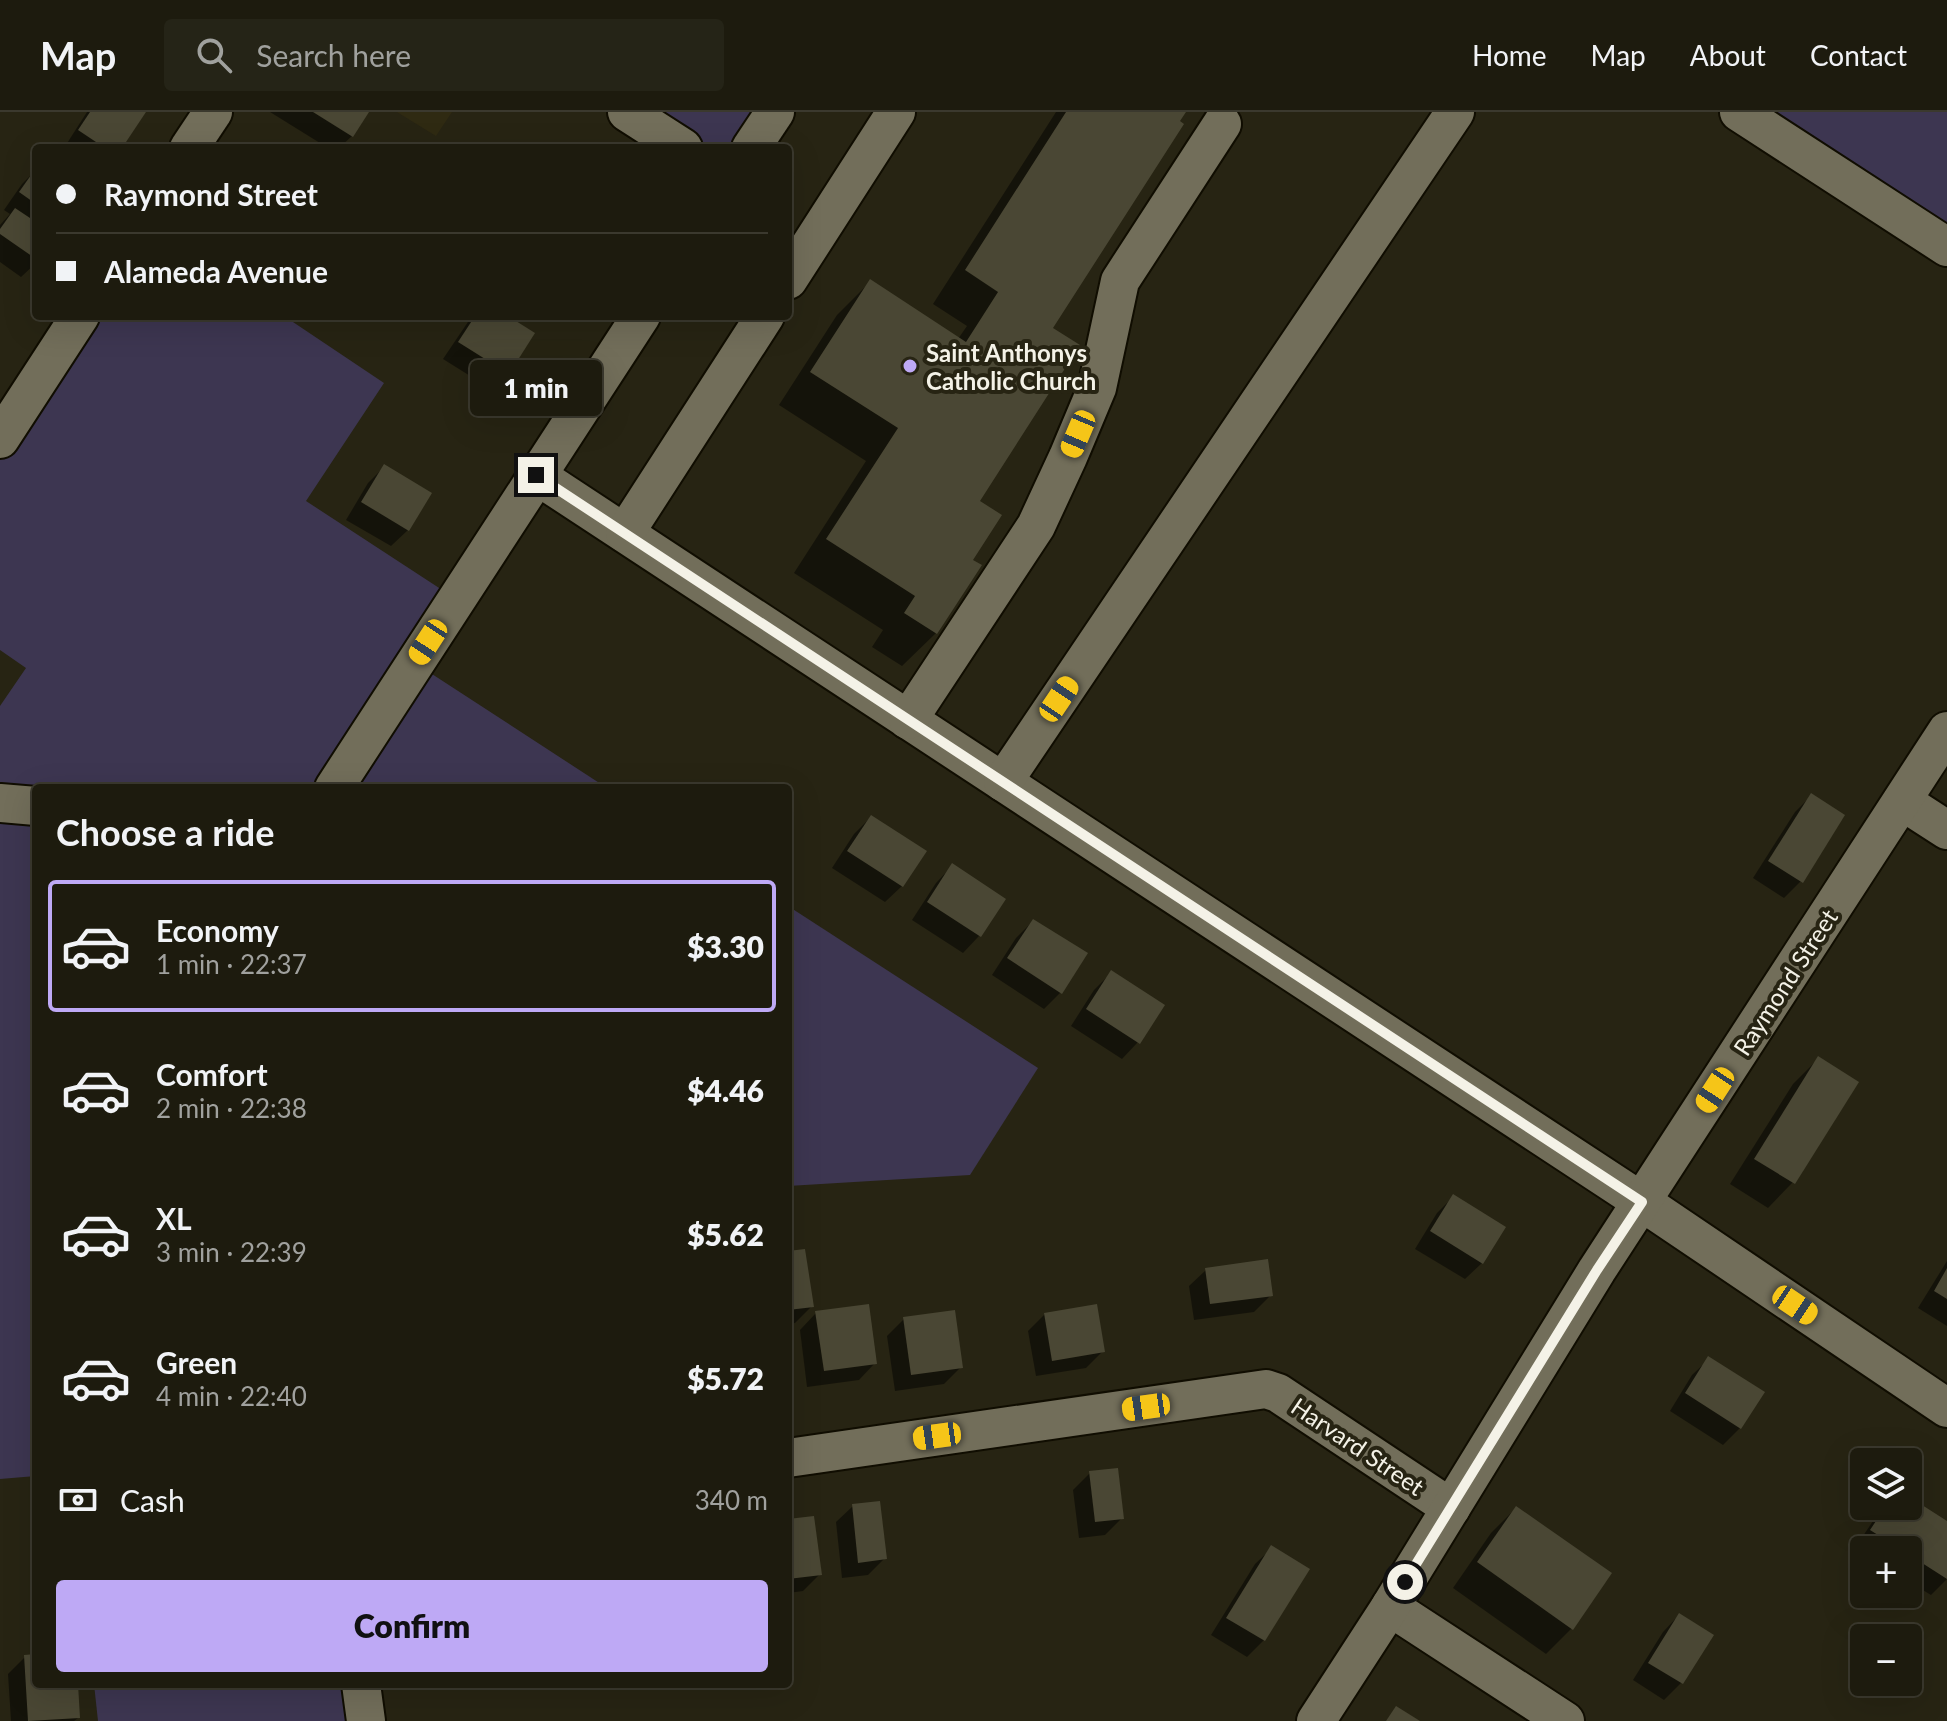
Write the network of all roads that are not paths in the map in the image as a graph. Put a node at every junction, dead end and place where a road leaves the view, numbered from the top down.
1 (213, 112) edge
2 (627, 112) edge
3 (775, 112) edge
4 (896, 112) edge
5 (1455, 112) edge
6 (1739, 112) edge
7 (1222, 124) dead end
8 (192, 144) edge
9 (677, 144) edge
10 (754, 144) edge
11 (1947, 247) edge
12 (792, 274) edge
13 (77, 320) edge
14 (638, 320) edge
15 (762, 320) edge
16 (0, 439) edge
17 (536, 475) junction
18 (625, 533) junction
19 (908, 720) junction
20 (1947, 731) edge
21 (1003, 782) junction
22 (337, 784) edge
23 (1902, 801) junction
24 (0, 803) edge
25 (32, 806) edge
26 (1947, 830) edge
27 (1642, 1202) junction
28 (1947, 1408) edge
29 (792, 1457) edge
30 (1451, 1508) junction
31 (1390, 1607) junction
32 (362, 1688) edge
33 (366, 1721) edge
34 (1316, 1721) edge
35 (1565, 1721) edge

1 - 8 street
2 - 9 street
3 - 10 street
4 - 12 street
5 - 21 street
6 - 11 street
7 - 19 street
13 - 16 street
14 - 17 street
15 - 18 street
17 - 18 street
17 - 22 street
18 - 19 street
19 - 21 street
20 - 23 street, Raymond Street
21 - 27 street
23 - 26 street
23 - 27 street, Raymond Street
24 - 25 street
27 - 28 street
27 - 30 street, Raymond Street
29 - 30 street, Harvard Street
30 - 31 street, Raymond Street
31 - 34 street, Raymond Street
31 - 35 street
32 - 33 street

